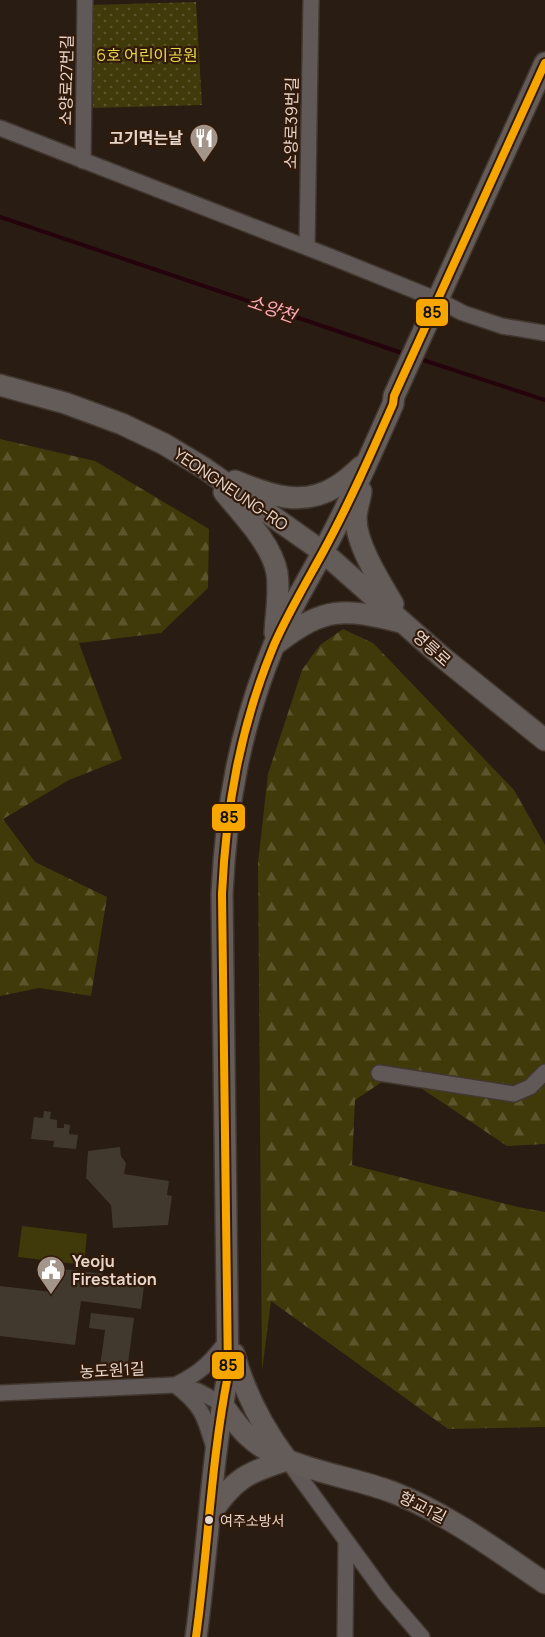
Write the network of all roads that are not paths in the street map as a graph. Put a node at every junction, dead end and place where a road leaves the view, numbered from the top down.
1 (85, 0) edge
2 (311, 0) edge
3 (545, 63) edge
4 (0, 128) edge
5 (82, 161) junction
6 (307, 247) junction
7 (438, 300) junction
8 (544, 329) edge
9 (0, 385) edge
10 (367, 462) junction
11 (204, 468) junction
12 (323, 552) junction
13 (404, 622) junction
14 (274, 645) junction
15 (545, 740) edge
16 (545, 1072) edge
17 (379, 1073) dead end
18 (229, 1338) junction
19 (175, 1385) junction
20 (0, 1393) edge
21 (222, 1404) junction
22 (216, 1454) junction
23 (287, 1460) junction
24 (208, 1518) junction
25 (346, 1543) junction
26 (545, 1582) edge
27 (196, 1637) edge
28 (345, 1637) edge
29 (422, 1637) edge

1 - 5 street, 소양로27번길
2 - 6 street, 소양로39번길
3 - 7 main road
4 - 5 street
5 - 6 street
6 - 7 street
7 - 8 street
7 - 10 main road
9 - 11 main road, YEONGNEUNG-RO
10 - 11 main road
10 - 12 main road
10 - 13 main road
11 - 12 main road, YEONGNEUNG-RO
11 - 14 main road
12 - 13 main road, 영릉로
12 - 14 main road
13 - 14 main road
13 - 15 main road, 영릉로
14 - 18 main road
16 - 17 street
18 - 19 street
18 - 21 main road
18 - 23 main road
19 - 20 street, 농도원1길
19 - 21 street, 농도원1길
19 - 22 street
21 - 22 main road
21 - 23 main road, 향교1길
22 - 24 main road
23 - 24 main road
23 - 25 street, 향교1길
23 - 26 main road, 향교1길
24 - 27 main road
25 - 28 street
25 - 29 street, 향교1길

